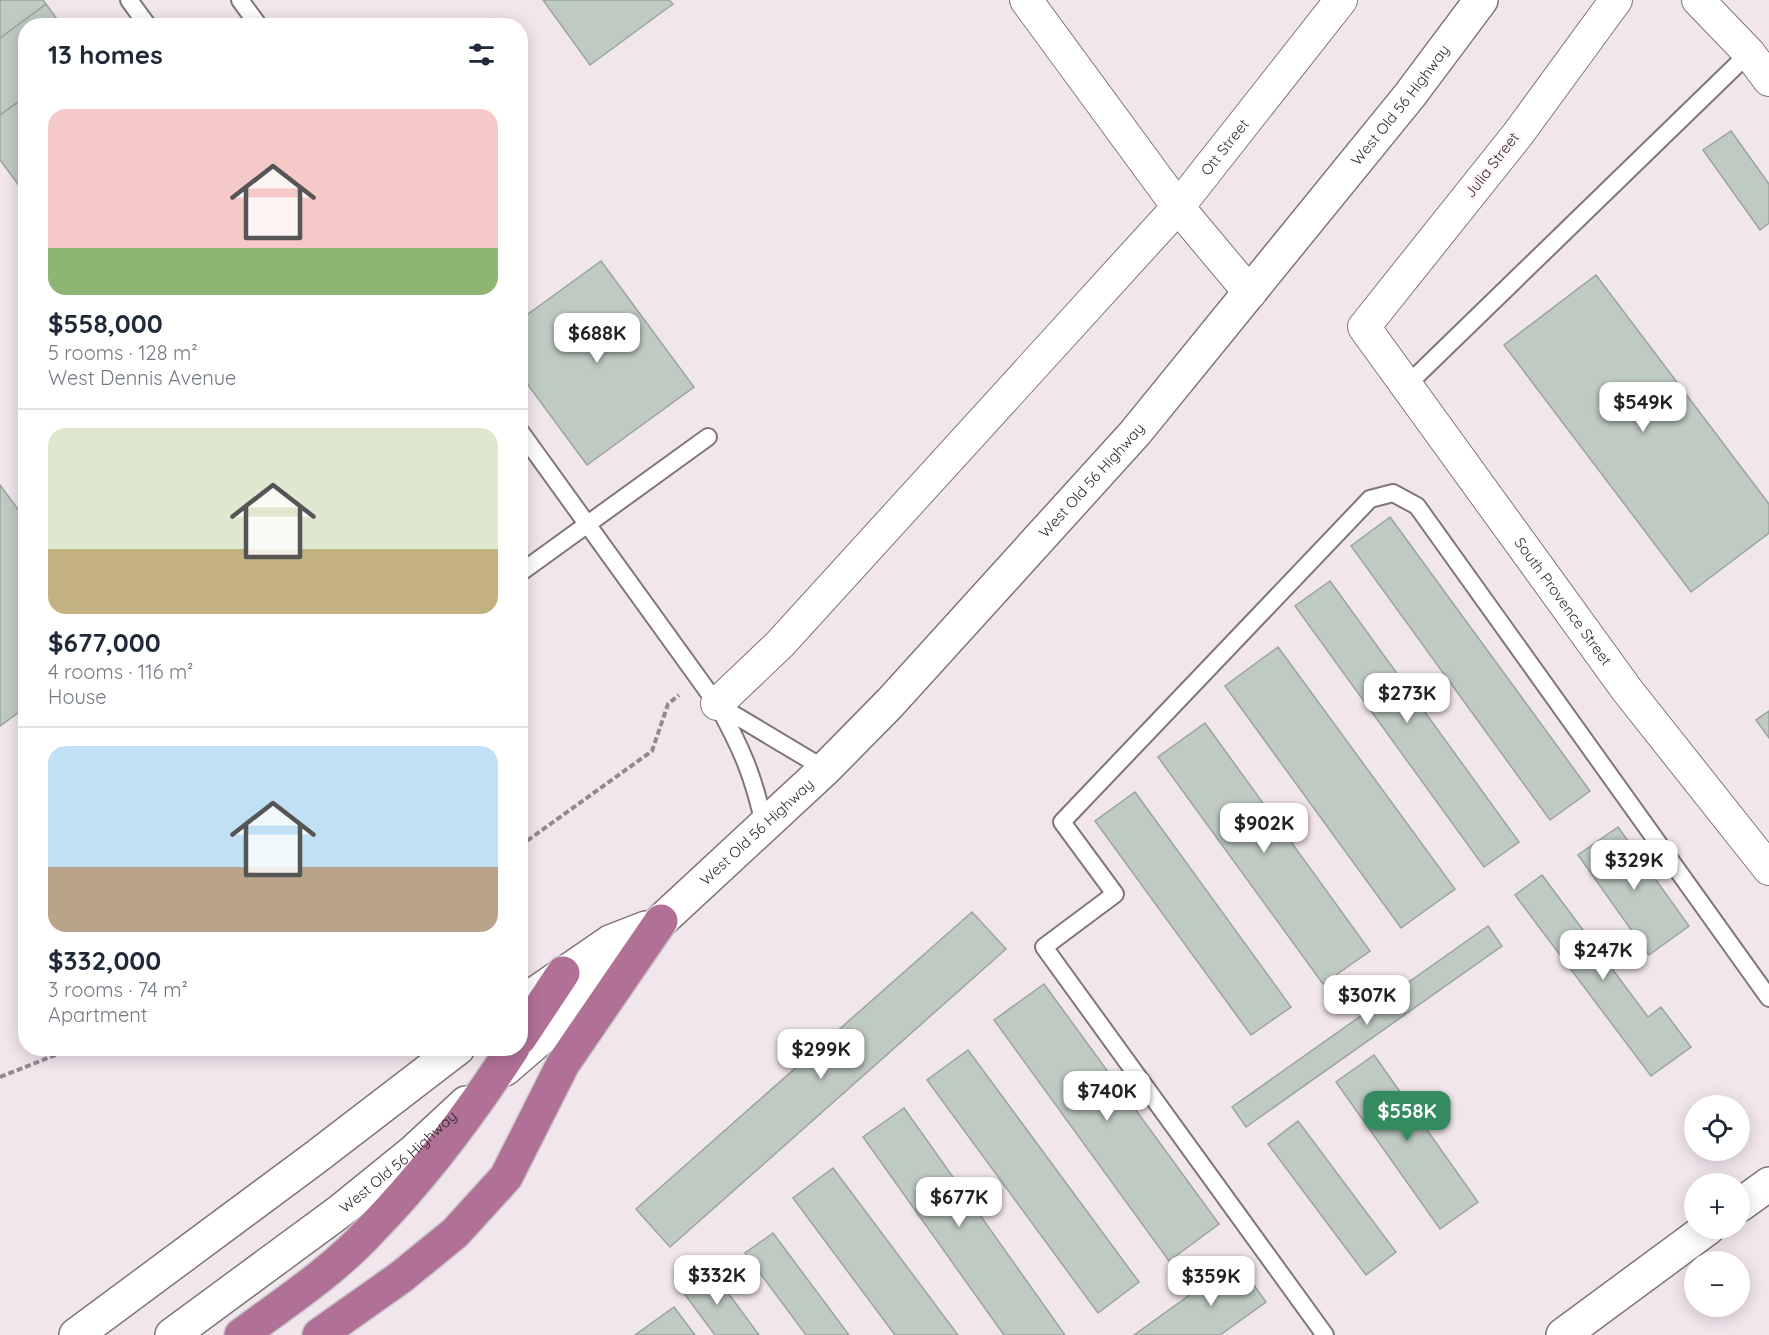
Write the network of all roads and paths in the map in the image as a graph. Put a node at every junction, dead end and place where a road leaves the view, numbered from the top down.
1 (129, 0) edge
2 (240, 0) edge
3 (1026, 0) edge
4 (1341, 0) edge
5 (1480, 0) edge
6 (1616, 0) edge
7 (1698, 0) edge
8 (142, 18) edge
9 (253, 18) edge
10 (1749, 53) junction
11 (1769, 80) edge
12 (1178, 207) junction
13 (1250, 293) junction
14 (1364, 327) joint
15 (1407, 385) junction
16 (708, 437) dead end
17 (528, 442) edge
18 (587, 524) junction
19 (528, 567) edge
20 (698, 680) junction
21 (717, 704) junction
22 (825, 770) junction
23 (764, 825) junction
24 (528, 840) edge
25 (1769, 869) edge
26 (661, 921) junction
27 (562, 974) junction
28 (528, 998) edge
29 (1769, 998) edge
30 (528, 1026) edge
31 (528, 1049) edge
32 (53, 1056) edge
33 (448, 1056) edge
34 (508, 1056) edge
35 (520, 1056) edge
36 (0, 1077) edge
37 (494, 1078) junction
38 (1769, 1184) edge
39 (1750, 1198) edge
40 (1693, 1239) edge
41 (76, 1335) edge
42 (172, 1335) edge
43 (241, 1335) edge
44 (319, 1335) edge
45 (1325, 1335) edge
46 (1563, 1335) edge

1 - 8 lane
2 - 9 lane
3 - 12 street
4 - 12 street, Ott Street
5 - 13 main road, West Old 56 Highway
6 - 14 street, Julia Street
7 - 10 street
10 - 11 street
10 - 15 lane
12 - 13 street
12 - 21 street, Ott Street
13 - 22 main road, West Old 56 Highway
14 - 15 street, South Provence Street
15 - 25 street, South Provence Street
16 - 18 lane
17 - 18 lane
18 - 19 lane
18 - 20 lane
20 - 21 lane
20 - 24 path
21 - 22 lane
21 - 23 lane
22 - 23 main road, West Old 56 Highway
23 - 26 main road, West Old 56 Highway
26 - 27 main road, West Old 56 Highway
26 - 31 main road, West Old 56 Highway
26 - 44 highway
27 - 28 main road, West Old 56 Highway
27 - 30 highway
29 - 45 lane
32 - 36 path
33 - 41 main road
34 - 37 highway
35 - 37 main road, West Old 56 Highway
37 - 42 main road, West Old 56 Highway
37 - 43 highway
38 - 39 main road
40 - 46 main road

